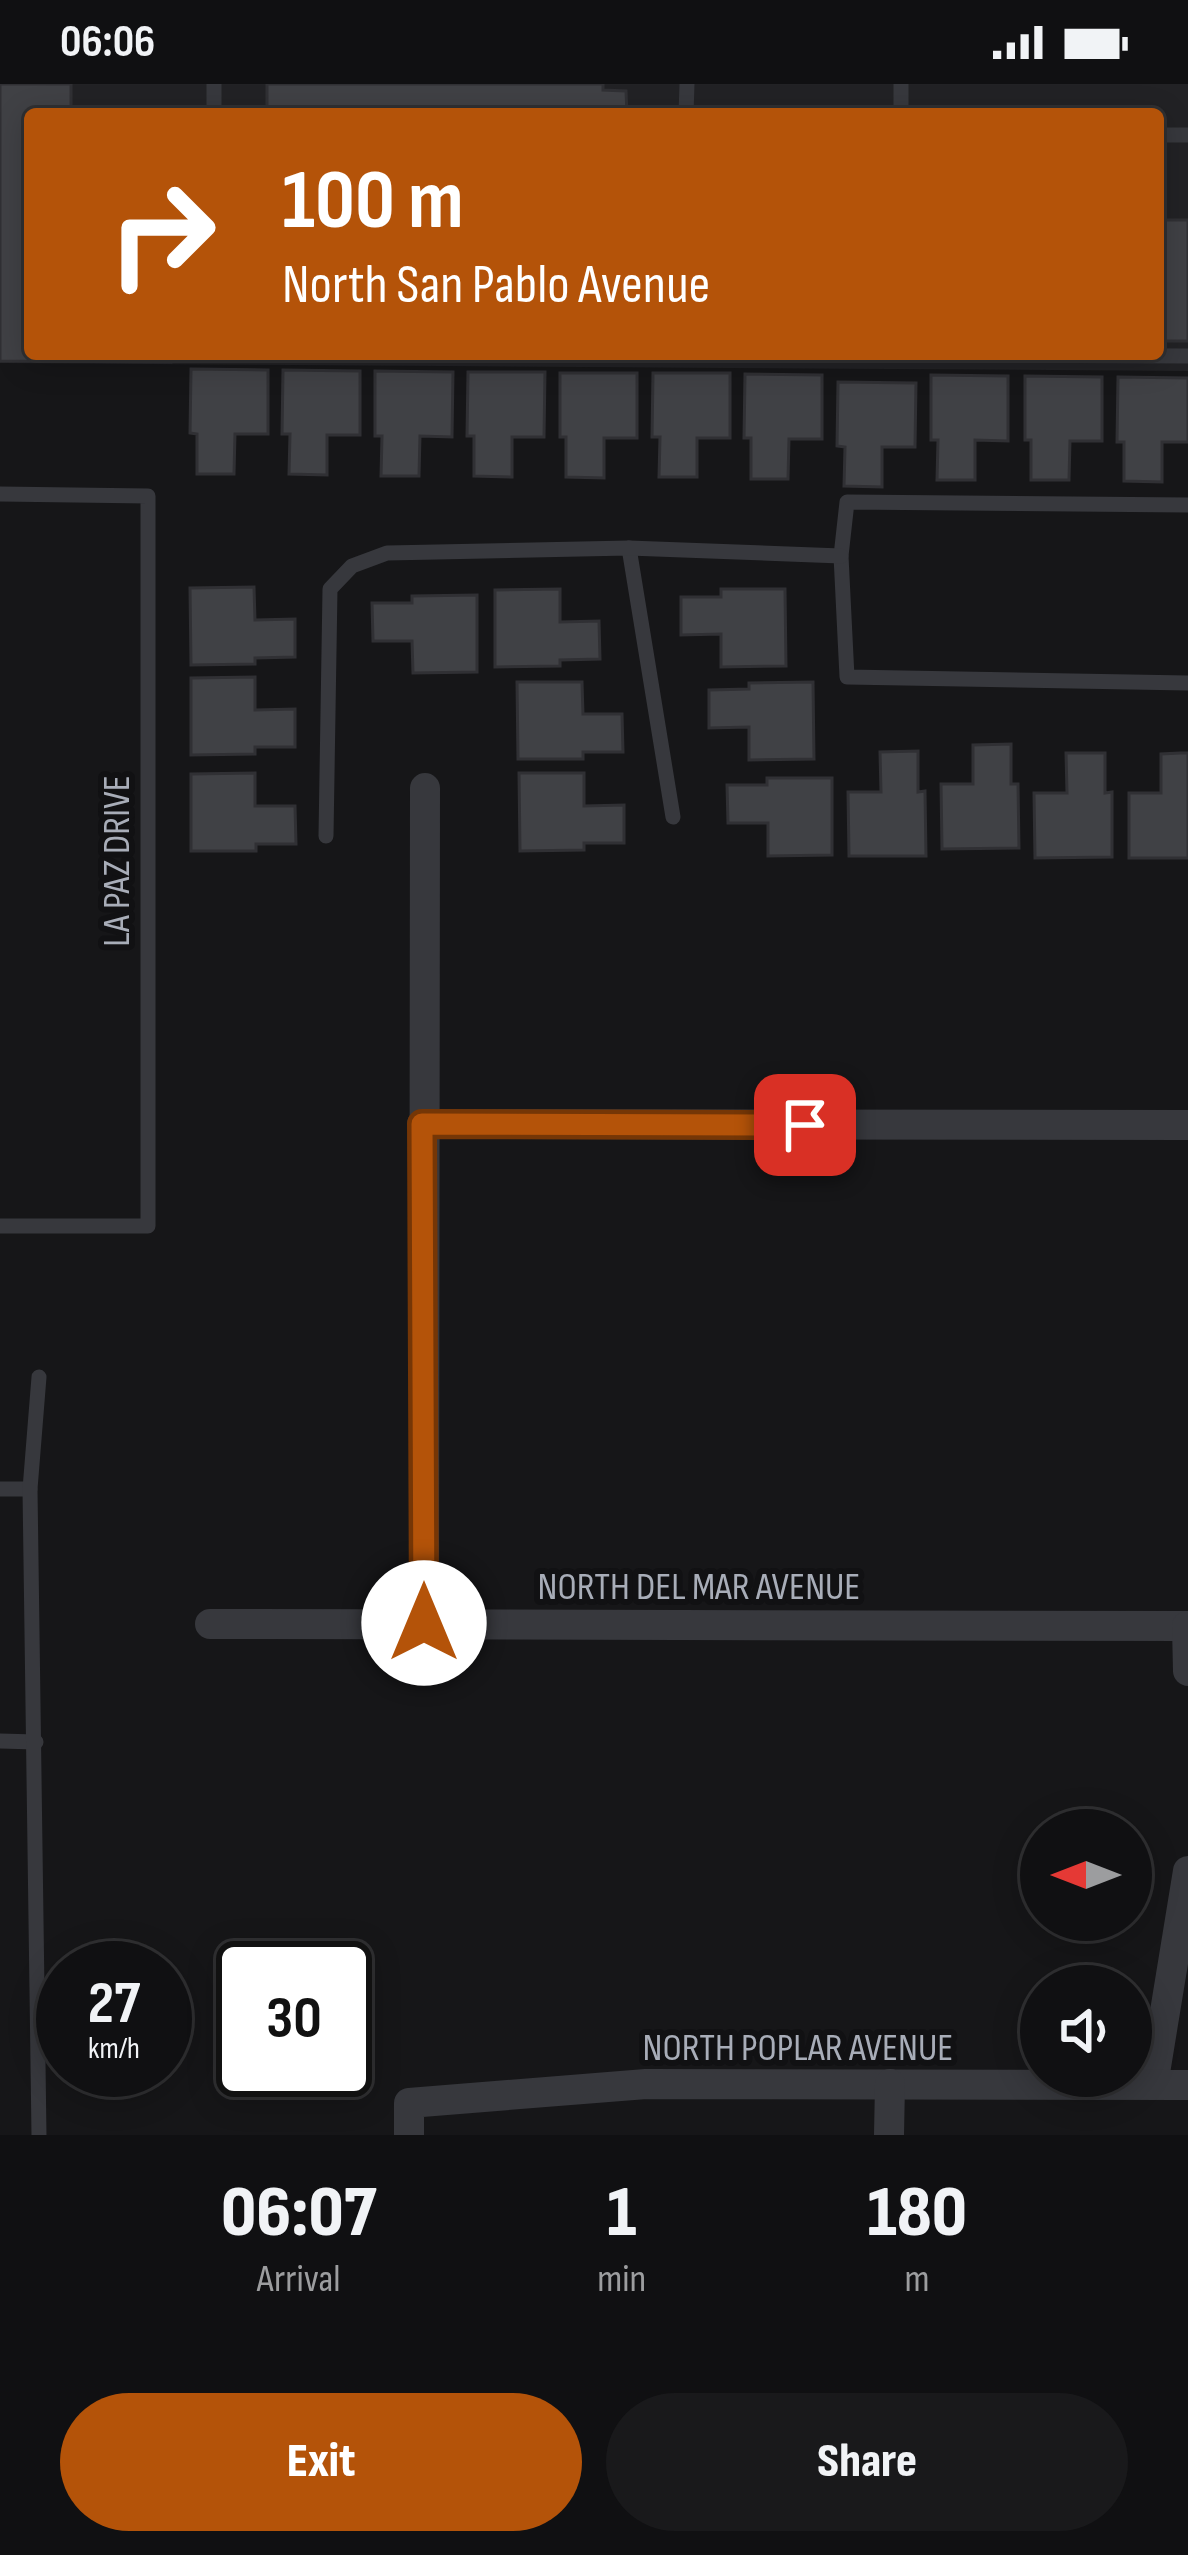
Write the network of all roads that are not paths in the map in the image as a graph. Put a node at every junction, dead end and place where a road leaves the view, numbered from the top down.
1 (0, 494) edge
2 (1188, 505) edge
3 (629, 548) junction
4 (841, 556) junction
5 (1188, 683) edge
6 (424, 788) dead end
7 (673, 817) dead end
8 (326, 836) dead end
9 (422, 1124) junction
10 (1188, 1125) edge
11 (0, 1226) edge
12 (39, 1377) dead end
13 (0, 1489) edge
14 (30, 1489) junction
15 (424, 1623) junction
16 (210, 1624) dead end
17 (1188, 1626) edge
18 (1188, 1671) edge
19 (0, 1741) edge
20 (36, 1742) junction
21 (1188, 1871) edge
22 (890, 2084) junction
23 (1154, 2084) junction
24 (1188, 2085) edge
25 (38, 2135) edge
26 (410, 2135) edge
27 (890, 2135) edge

1 - 11 lane, LA PAZ DRIVE
2 - 4 lane
3 - 4 lane
3 - 7 lane
3 - 8 lane
4 - 5 lane
6 - 9 street
9 - 10 street
9 - 15 street
12 - 14 lane
13 - 14 lane
14 - 20 lane
15 - 16 street, NORTH DEL MAR AVENUE
15 - 17 street, NORTH DEL MAR AVENUE
17 - 18 street
19 - 20 lane
20 - 25 lane
21 - 23 street
22 - 23 street, NORTH POPLAR AVENUE
22 - 26 street, NORTH POPLAR AVENUE
22 - 27 street
23 - 24 street, NORTH POPLAR AVENUE

